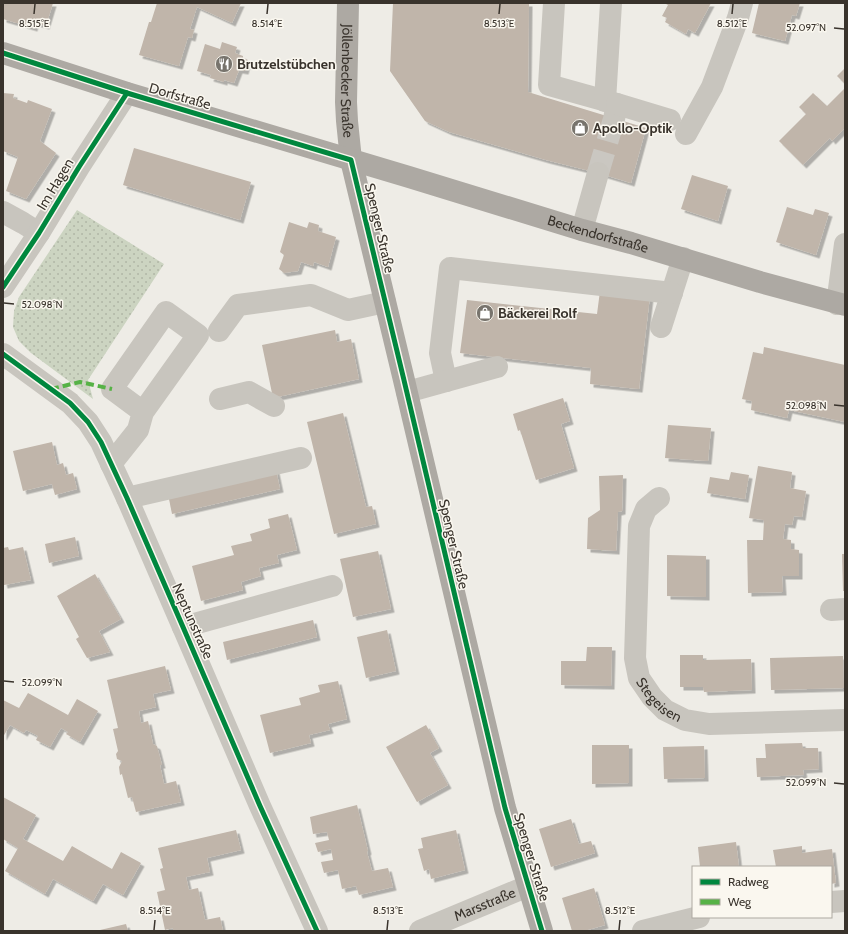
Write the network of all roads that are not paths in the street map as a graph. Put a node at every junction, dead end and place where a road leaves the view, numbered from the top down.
1 (348, 3) edge
2 (554, 3) edge
3 (611, 3) edge
4 (742, 3) edge
5 (3, 52) edge
6 (127, 93) junction
7 (612, 108) junction
8 (351, 160) junction
9 (598, 173) tunnel mouth
10 (3, 212) edge
11 (582, 230) junction
12 (39, 233) junction
13 (845, 244) edge
14 (683, 258) junction
15 (3, 287) edge
16 (672, 293) junction
17 (385, 302) junction
18 (841, 304) edge
19 (661, 327) dead end
20 (219, 331) dead end
21 (3, 354) edge
22 (497, 367) dead end
23 (446, 381) junction
24 (407, 392) junction
25 (220, 398) dead end
26 (274, 406) dead end
27 (143, 412) dead end
28 (301, 458) dead end
29 (111, 464) junction
30 (127, 498) junction
31 (659, 498) dead end
32 (332, 586) dead end
33 (183, 627) junction
34 (845, 720) edge
35 (528, 886) junction
36 (845, 901) edge
37 (832, 902) edge
38 (695, 918) edge
39 (317, 931) edge
40 (420, 931) edge
41 (542, 931) edge
42 (643, 931) edge

1 - 8 main road, Jöllenbecker Straße
2 - 7 street
3 - 7 street
4 - 7 street
5 - 6 main road, Dorfstraße
6 - 8 main road, Dorfstraße
6 - 12 street, Im Hagen
8 - 11 main road, Beckendorfstraße
8 - 17 main road, Spenger Straße
9 - 11 street
10 - 12 street
11 - 14 main road, Beckendorfstraße
12 - 15 street, Im Hagen
13 - 18 street
14 - 16 street
14 - 18 main road, Beckendorfstraße
16 - 19 street
16 - 23 street
17 - 20 street
17 - 24 main road, Spenger Straße
21 - 29 street, Neptunstraße
22 - 23 street
23 - 24 street
24 - 35 main road, Spenger Straße
25 - 26 street
27 - 29 street
28 - 30 street
29 - 30 street, Neptunstraße
30 - 33 street, Neptunstraße
31 - 34 street, Stegeisen
32 - 33 street
33 - 39 street, Neptunstraße
35 - 40 street, Marsstraße
35 - 41 main road, Spenger Straße
36 - 37 street
38 - 42 street

